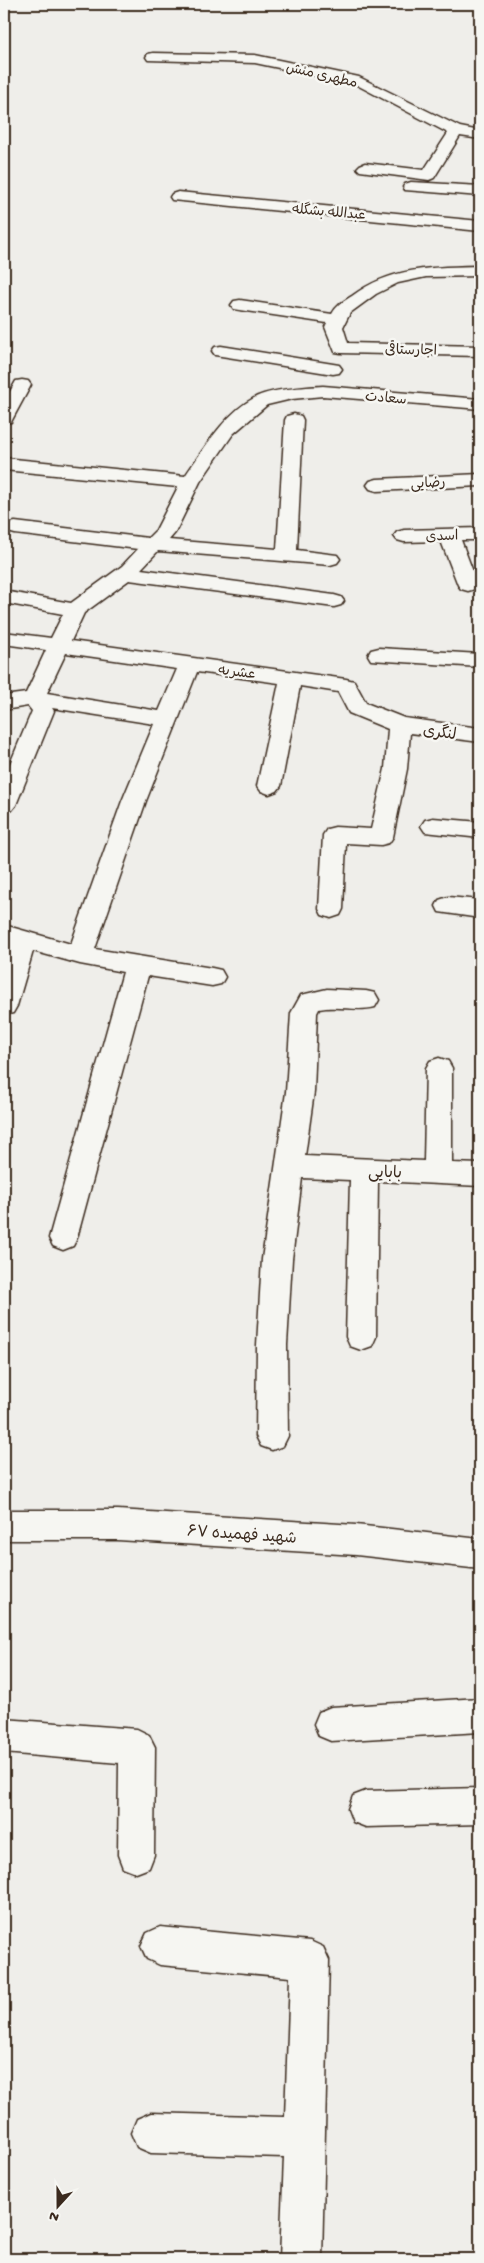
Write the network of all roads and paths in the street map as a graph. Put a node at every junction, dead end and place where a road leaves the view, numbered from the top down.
1 (152, 57) dead end
2 (456, 132) junction
3 (480, 135) edge
4 (365, 168) dead end
5 (411, 187) dead end
6 (480, 191) edge
7 (178, 197) dead end
8 (480, 226) edge
9 (480, 271) edge
10 (240, 305) dead end
11 (338, 320) junction
12 (341, 348) junction
13 (221, 351) dead end
14 (480, 351) edge
15 (332, 369) junction
16 (22, 385) dead end
17 (324, 391) junction
18 (480, 404) edge
19 (4, 418) edge
20 (294, 420) dead end
21 (4, 464) edge
22 (480, 480) edge
23 (190, 482) junction
24 (377, 485) dead end
25 (15, 528) dead end
26 (480, 534) edge
27 (449, 535) junction
28 (404, 536) dead end
29 (153, 545) junction
30 (287, 556) junction
31 (330, 559) dead end
32 (125, 573) junction
33 (468, 585) dead end
34 (4, 596) edge
35 (334, 601) dead end
36 (75, 610) junction
37 (4, 638) edge
38 (57, 646) junction
39 (379, 655) dead end
40 (480, 661) edge
41 (189, 665) junction
42 (291, 678) junction
43 (34, 698) junction
44 (4, 703) edge
45 (166, 719) junction
46 (400, 725) junction
47 (480, 735) edge
48 (268, 786) dead end
49 (4, 805) edge
50 (433, 826) dead end
51 (480, 830) edge
52 (448, 906) dead end
53 (331, 909) dead end
54 (480, 909) edge
55 (14, 937) edge
56 (80, 955) junction
57 (138, 965) junction
58 (212, 976) dead end
59 (366, 1000) dead end
60 (4, 1006) edge
61 (439, 1068) dead end
62 (289, 1166) junction
63 (364, 1171) junction
64 (438, 1172) junction
65 (480, 1175) edge
66 (63, 1238) dead end
67 (361, 1337) dead end
68 (272, 1436) dead end
69 (4, 1525) edge
70 (480, 1554) edge
71 (480, 1715) edge
72 (331, 1724) dead end
73 (4, 1736) edge
74 (480, 1806) edge
75 (366, 1809) dead end
76 (136, 1855) dead end
77 (160, 1946) dead end
78 (151, 2133) dead end
79 (304, 2138) junction
80 (302, 2259) edge

1 - 2 street, مطهری منش
2 - 3 street, مطهری منش
2 - 4 street
5 - 6 street
7 - 8 street, عبدالله بشگله
9 - 11 street
10 - 11 street
11 - 12 street
12 - 14 street, اجارستاقی
12 - 15 street
13 - 15 street
15 - 17 street
16 - 19 street
17 - 18 street, سعادت
17 - 23 street, سعادت
20 - 30 street
21 - 23 street
22 - 24 street, رضایی
23 - 29 street, سعادت
25 - 29 street
26 - 27 street, اسدی
27 - 28 street, اسدی
27 - 33 street
29 - 30 street
29 - 32 street, سعادت
30 - 31 street
32 - 35 street
32 - 36 street, سعادت
34 - 36 street
36 - 38 street
37 - 38 street, عشریه
38 - 41 street, عشریه
38 - 43 street
39 - 40 street
41 - 42 street, عشریه
41 - 45 street
42 - 46 street, عشریه
42 - 48 street
43 - 44 street
43 - 45 street
43 - 49 street
45 - 56 street
46 - 47 street, لنگری
46 - 53 street
50 - 51 street
52 - 54 street
55 - 56 street
55 - 60 street
56 - 57 street
57 - 58 street
57 - 66 street
59 - 62 street
61 - 64 street
62 - 63 street, بابایی
62 - 68 street
63 - 64 street, بابایی
63 - 67 street
64 - 65 street, بابایی
69 - 70 street, شهید فهمیده ۶۷
71 - 72 street
73 - 76 street
74 - 75 street
77 - 79 street
78 - 79 street
79 - 80 street

